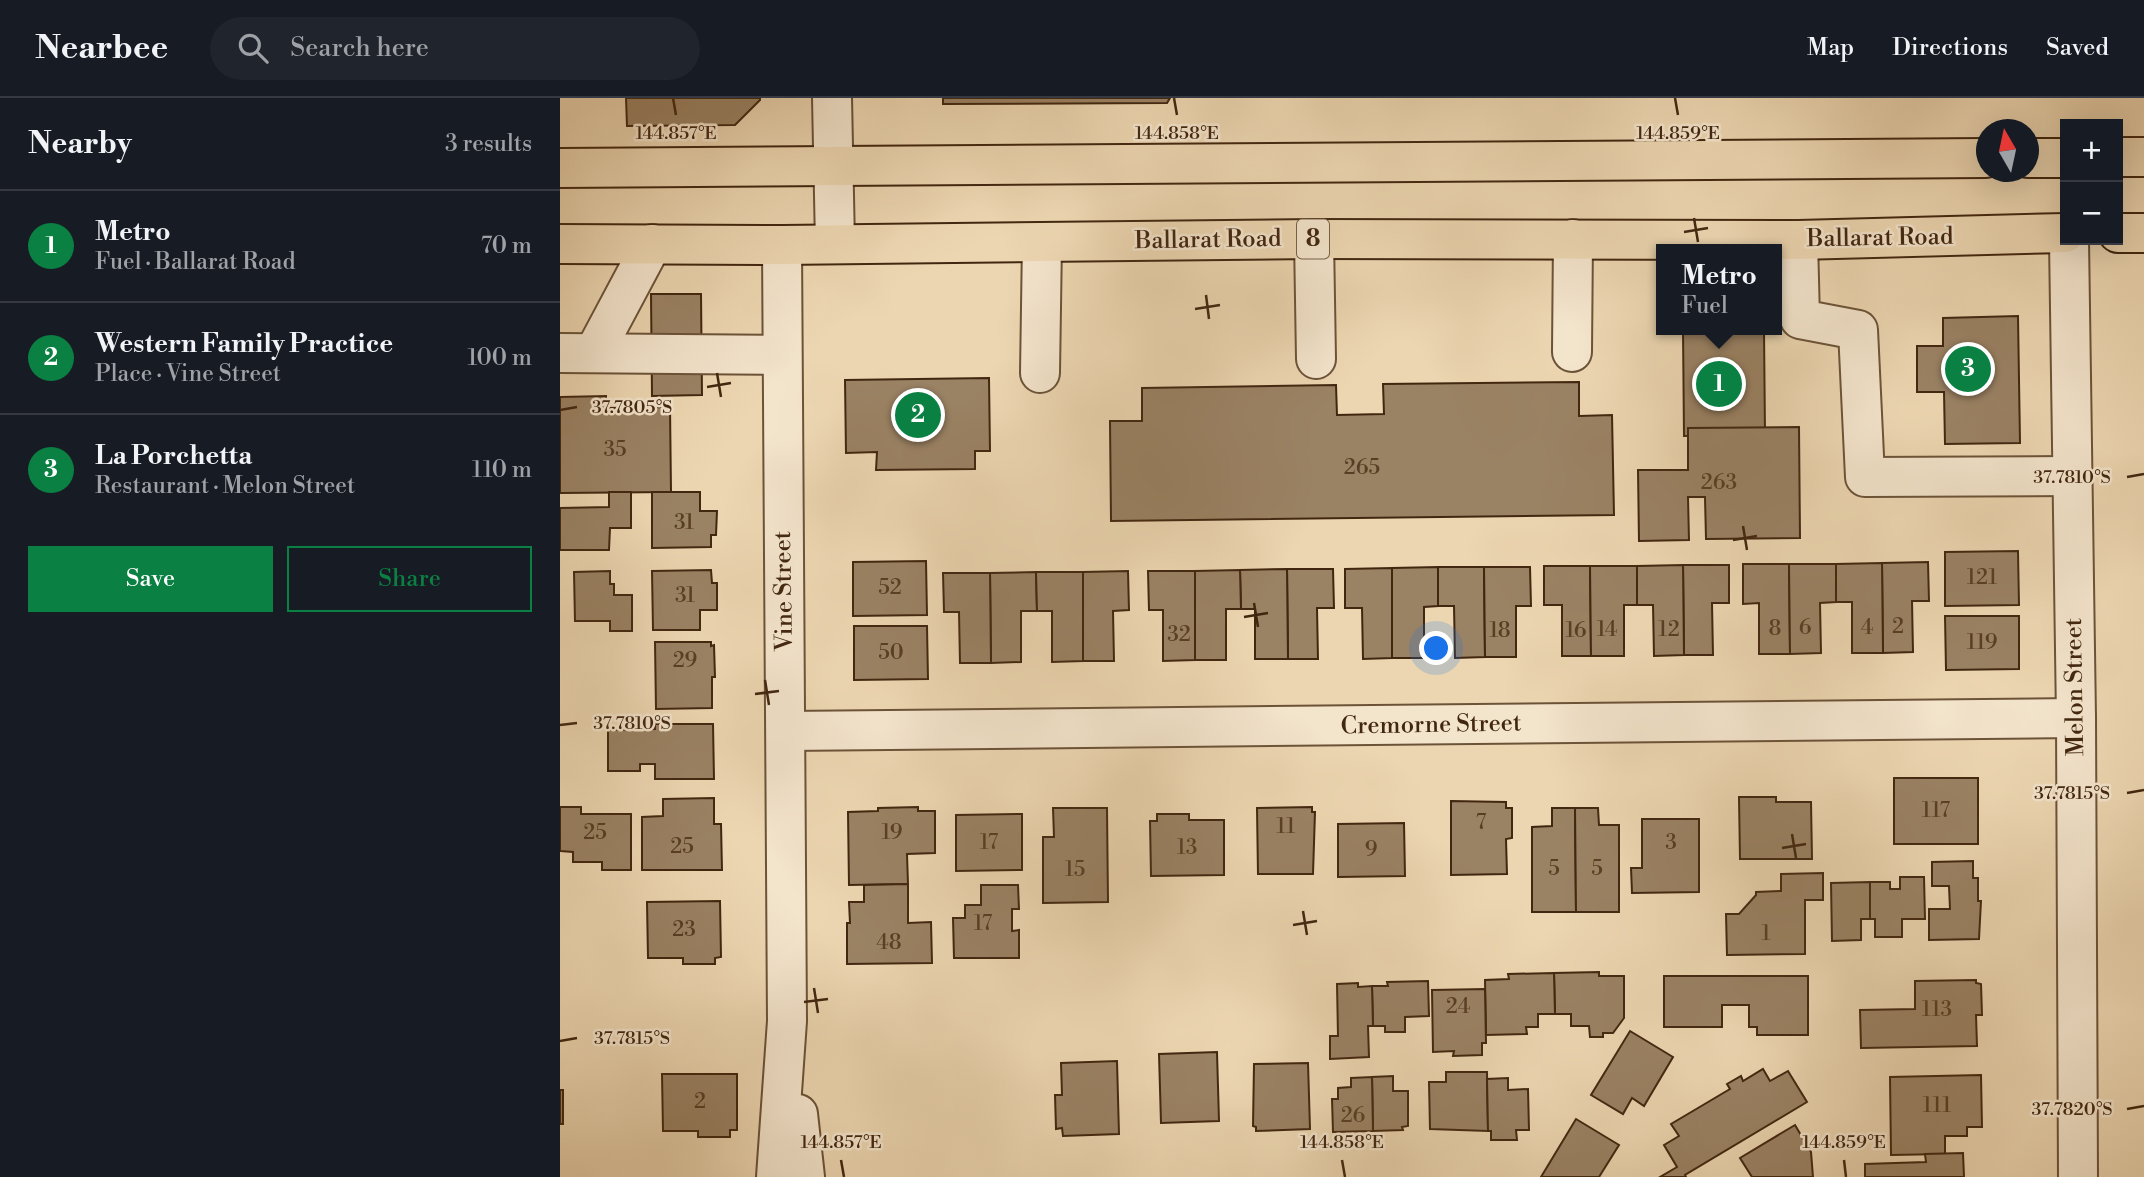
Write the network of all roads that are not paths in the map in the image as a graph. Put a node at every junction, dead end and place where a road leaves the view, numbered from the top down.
1 (832, 98) edge
2 (2123, 157) edge
3 (2144, 157) edge
4 (1976, 158) edge
5 (2039, 158) edge
6 (2060, 158) edge
7 (833, 166) junction
8 (560, 168) edge
9 (2060, 233) edge
10 (2123, 233) edge
11 (2144, 233) edge
12 (1314, 239) junction
13 (1573, 239) junction
14 (1798, 240) junction
15 (1042, 242) junction
16 (560, 244) edge
17 (652, 244) junction
18 (835, 244) junction
19 (782, 245) junction
20 (2069, 245) edge
21 (1572, 352) dead end
22 (577, 353) edge
23 (781, 355) junction
24 (1316, 359) dead end
25 (1040, 373) dead end
26 (2072, 476) junction
27 (2076, 718) junction
28 (786, 731) junction
29 (787, 1021) junction
30 (776, 1177) edge
31 (805, 1177) edge
32 (2078, 1177) edge

1 - 7 street
2 - 3 highway
4 - 7 highway
5 - 6 highway
7 - 8 highway
7 - 18 street
9 - 14 highway, Ballarat Road / 8
10 - 11 highway
12 - 13 highway, Ballarat Road / 8
12 - 15 highway, Ballarat Road / 8
12 - 24 street
13 - 14 highway, Ballarat Road / 8
13 - 21 street
14 - 26 street
15 - 18 highway, Ballarat Road / 8
15 - 25 street
16 - 17 highway, Ballarat Road / 8
17 - 19 highway, Ballarat Road / 8
17 - 22 street
18 - 19 highway, Ballarat Road / 8
19 - 23 street, Vine Street
20 - 26 street, Melon Street
22 - 23 street
23 - 28 street, Vine Street
26 - 27 street, Melon Street
27 - 28 street, Cremorne Street
27 - 32 street, Melon Street
28 - 29 street, Vine Street
29 - 30 street, Vine Street
29 - 31 street, Vine Street

